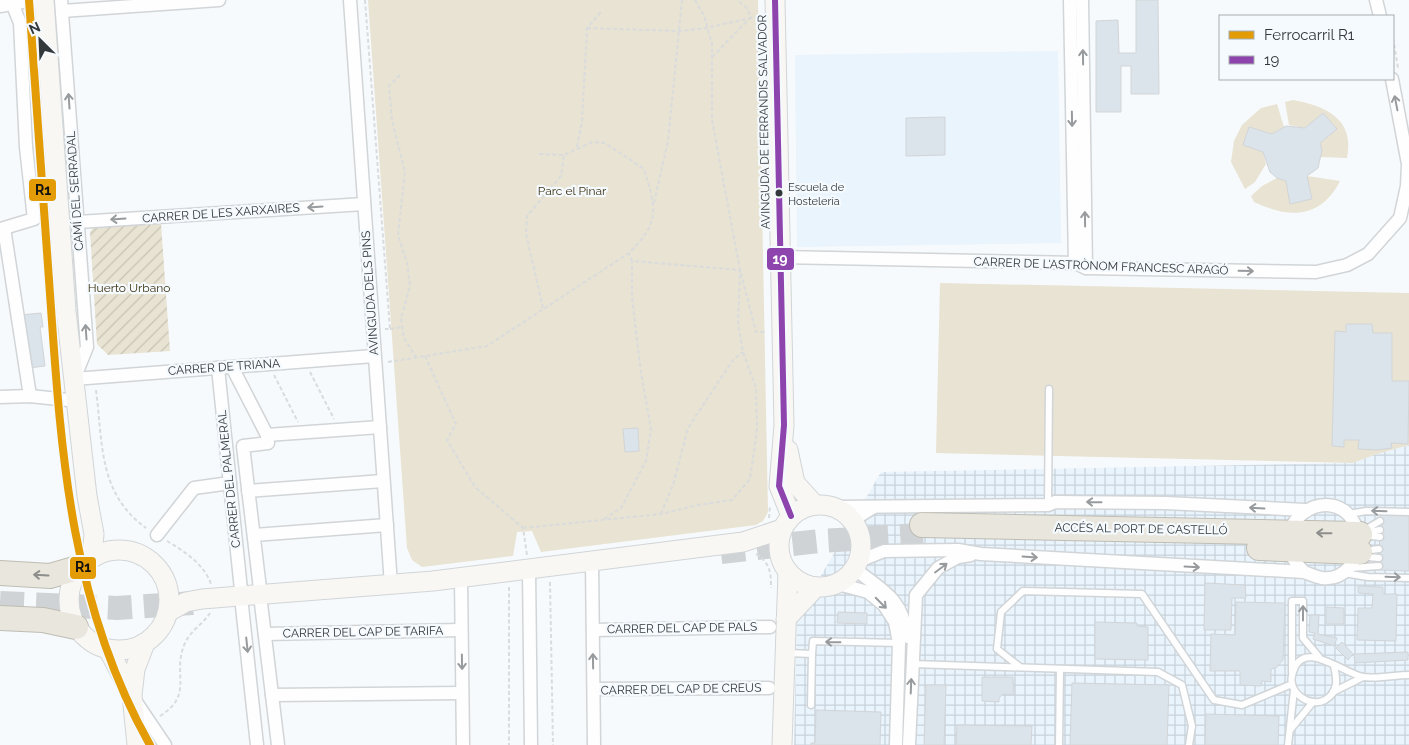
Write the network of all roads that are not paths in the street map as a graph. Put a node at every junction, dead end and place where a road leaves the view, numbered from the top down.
1 (34, 0) edge
2 (44, 0) edge
3 (219, 0) edge
4 (350, 0) edge
5 (1070, 0) edge
6 (1082, 0) edge
7 (1376, 0) edge
8 (6, 5) edge
9 (768, 5) edge
10 (62, 6) edge
11 (1380, 15) edge
12 (1392, 80) edge
13 (1408, 188) edge
14 (364, 204) junction
15 (1405, 221) edge
16 (78, 222) junction
17 (780, 258) junction
18 (1081, 265) junction
19 (375, 360) junction
20 (232, 367) junction
21 (218, 368) junction
22 (74, 379) junction
23 (1050, 389) dead end
24 (0, 396) edge
25 (30, 396) junction
26 (77, 401) junction
27 (784, 426) junction
28 (380, 427) junction
29 (267, 435) junction
30 (383, 482) junction
31 (230, 483) junction
32 (248, 491) junction
33 (815, 504) junction
34 (1048, 505) junction
35 (835, 507) junction
36 (874, 507) junction
37 (1306, 510) junction
38 (251, 512) junction
39 (1409, 512) edge
40 (90, 514) junction
41 (233, 514) junction
42 (853, 520) junction
43 (1380, 521) dead end
44 (781, 523) junction
45 (386, 525) junction
46 (923, 530) tunnel mouth
47 (156, 535) dead end
48 (254, 535) junction
49 (1288, 541) junction
50 (743, 542) junction
51 (1364, 546) junction
52 (120, 549) junction
53 (981, 554) junction
54 (779, 555) junction
55 (592, 561) junction
56 (86, 562) junction
57 (857, 565) junction
58 (1379, 566) dead end
59 (529, 569) junction
60 (788, 572) junction
61 (1304, 572) junction
62 (0, 573) edge
63 (163, 574) junction
64 (461, 578) junction
65 (1409, 578) edge
66 (838, 584) junction
67 (391, 585) junction
68 (816, 587) junction
69 (260, 592) junction
70 (241, 593) junction
71 (168, 612) junction
72 (0, 618) edge
73 (778, 623) junction
74 (76, 627) junction
75 (461, 630) junction
76 (593, 630) junction
77 (265, 634) junction
78 (145, 643) junction
79 (899, 643) junction
80 (108, 649) junction
81 (785, 653) junction
82 (812, 654) junction
83 (1319, 656) junction
84 (911, 661) junction
85 (269, 665) junction
86 (1334, 666) junction
87 (249, 667) junction
88 (1020, 667) junction
89 (1060, 669) junction
90 (1409, 675) edge
91 (1292, 676) junction
92 (1363, 677) junction
93 (1293, 687) junction
94 (769, 688) dead end
95 (594, 690) junction
96 (1334, 692) junction
97 (462, 693) junction
98 (132, 695) junction
99 (272, 695) junction
100 (1313, 702) junction
101 (811, 705) dead end
102 (276, 727) junction
103 (255, 728) junction
104 (1289, 731) junction
105 (138, 745) edge
106 (164, 745) edge
107 (257, 745) edge
108 (278, 745) edge
109 (463, 745) edge
110 (531, 745) edge
111 (594, 745) edge
112 (782, 745) edge
113 (896, 745) edge
114 (909, 745) edge
115 (1059, 745) edge
116 (1190, 745) edge
117 (1288, 745) edge

1 - 8 street
2 - 22 street, CAMÍ DEL SERRADAL
3 - 10 street
4 - 14 street, AVINGUDA DELS PINS
5 -> 18 street
18 -> 6 street
7 - 11 street
8 - 25 street
9 - 17 street, AVINGUDA DE FERRANDIS SALVADOR
16 -> 10 street, CAMÍ DEL SERRADAL
13 -> 12 street, CARRER DE L'ASTRÒNOM FRANCESC ARAGÓ
13 - 15 street, CARRER DE L'ASTRÒNOM FRANCESC ARAGÓ
14 -> 16 street, CARRER DE LES XARXAIRES
14 - 19 street, AVINGUDA DELS PINS
18 -> 15 street, CARRER DE L'ASTRÒNOM FRANCESC ARAGÓ
22 -> 16 street, CAMÍ DEL SERRADAL
17 - 18 street, CARRER DE L'ASTRÒNOM FRANCESC ARAGÓ
17 - 27 street, AVINGUDA DE FERRANDIS SALVADOR
19 - 20 street, CARRER DE TRIANA
19 - 28 street, AVINGUDA DELS PINS
20 - 21 street, CARRER DE TRIANA
20 - 29 street
21 - 22 street, CARRER DE TRIANA
21 - 31 street, CARRER DEL PALMERAL
22 - 26 street, CAMÍ DEL SERRADAL
23 - 34 lane
24 - 25 street
25 - 26 street
26 - 40 street, CAMÍ DEL SERRADAL
27 - 33 street, AVINGUDA DE FERRANDIS SALVADOR
27 - 44 street, AVINGUDA DE FERRANDIS SALVADOR
28 - 29 street
28 - 30 street, AVINGUDA DELS PINS
29 - 32 street, CARRER DEL PALMERAL
30 - 32 street
30 - 45 street, AVINGUDA DELS PINS
31 - 41 street, CARRER DEL PALMERAL
31 - 47 street
32 - 38 street, CARRER DEL PALMERAL
33 - 35 street
33 - 44 street
34 - 36 street
37 -> 34 street
35 - 36 street
35 - 42 street
36 - 42 street
37 - 49 street
37 - 51 street
38 - 41 street
38 - 48 street, CARRER DEL PALMERAL
39 -> 51 lane
40 - 52 street, CAMÍ DEL SERRADAL
40 - 56 street, CAMÍ DEL SERRADAL
41 - 70 street, CARRER DEL PALMERAL
42 - 57 street
43 - 51 lane
44 - 50 street
44 - 54 street
45 - 48 street
45 - 67 street, AVINGUDA DELS PINS
46 - 49 highway, ACCÉS AL PORT DE CASTELLÓ
48 - 69 street, CARRER DEL PALMERAL
49 - 51 highway, ACCÉS AL PORT DE CASTELLÓ
49 - 61 street
50 - 54 street
50 - 55 street
51 - 58 lane
51 - 61 street
51 -> 65 lane
52 - 56 street
52 - 63 street
53 - 57 street
53 -> 61 street
84 -> 53 street
54 - 60 street
55 - 59 street
55 - 76 street
56 -> 62 highway
56 - 74 street
57 - 66 street
57 - 84 street
59 - 64 street
59 - 110 street
60 - 68 street
60 - 73 street
63 - 70 street
63 - 71 street
64 - 67 street
64 - 75 street
66 - 68 street
66 -> 79 street
67 - 69 street
68 - 73 street
69 - 70 street
69 - 77 street, CARRER DEL PALMERAL
70 - 71 street
70 -> 87 street, CARRER DEL PALMERAL
71 - 78 street
72 - 74 highway
73 - 76 street, CARRER DEL CAP DE PALS
73 - 81 street
74 - 80 street
75 - 77 street, CARRER DEL CAP DE TARIFA
75 -> 97 street
95 -> 76 street
77 - 85 street, CARRER DEL PALMERAL
78 - 80 street
78 - 98 street
79 -> 82 lane
79 - 113 street
80 - 98 street
81 - 82 lane
81 - 112 street
82 - 101 lane
83 - 86 lane
83 - 91 lane
83 -> 91 lane
84 - 88 lane
114 -> 84 street
85 - 87 street
85 - 99 street, CARRER DEL PALMERAL
86 - 92 lane
86 - 96 lane
87 - 103 street, CARRER DEL PALMERAL
88 - 89 lane
88 - 93 lane
89 - 115 lane
89 - 116 lane
90 - 92 lane
91 - 93 lane
92 - 96 lane
93 - 100 lane
93 - 104 lane
94 - 95 street, CARRER DEL CAP DE CREUS
95 - 111 street
96 - 100 lane
97 - 99 street
97 - 109 street
98 - 105 street
98 - 106 street
99 - 102 street, CARRER DEL PALMERAL
100 - 104 lane
102 - 103 street
102 - 108 street, CARRER DEL PALMERAL
103 - 107 street, CARRER DEL PALMERAL
104 - 117 lane

